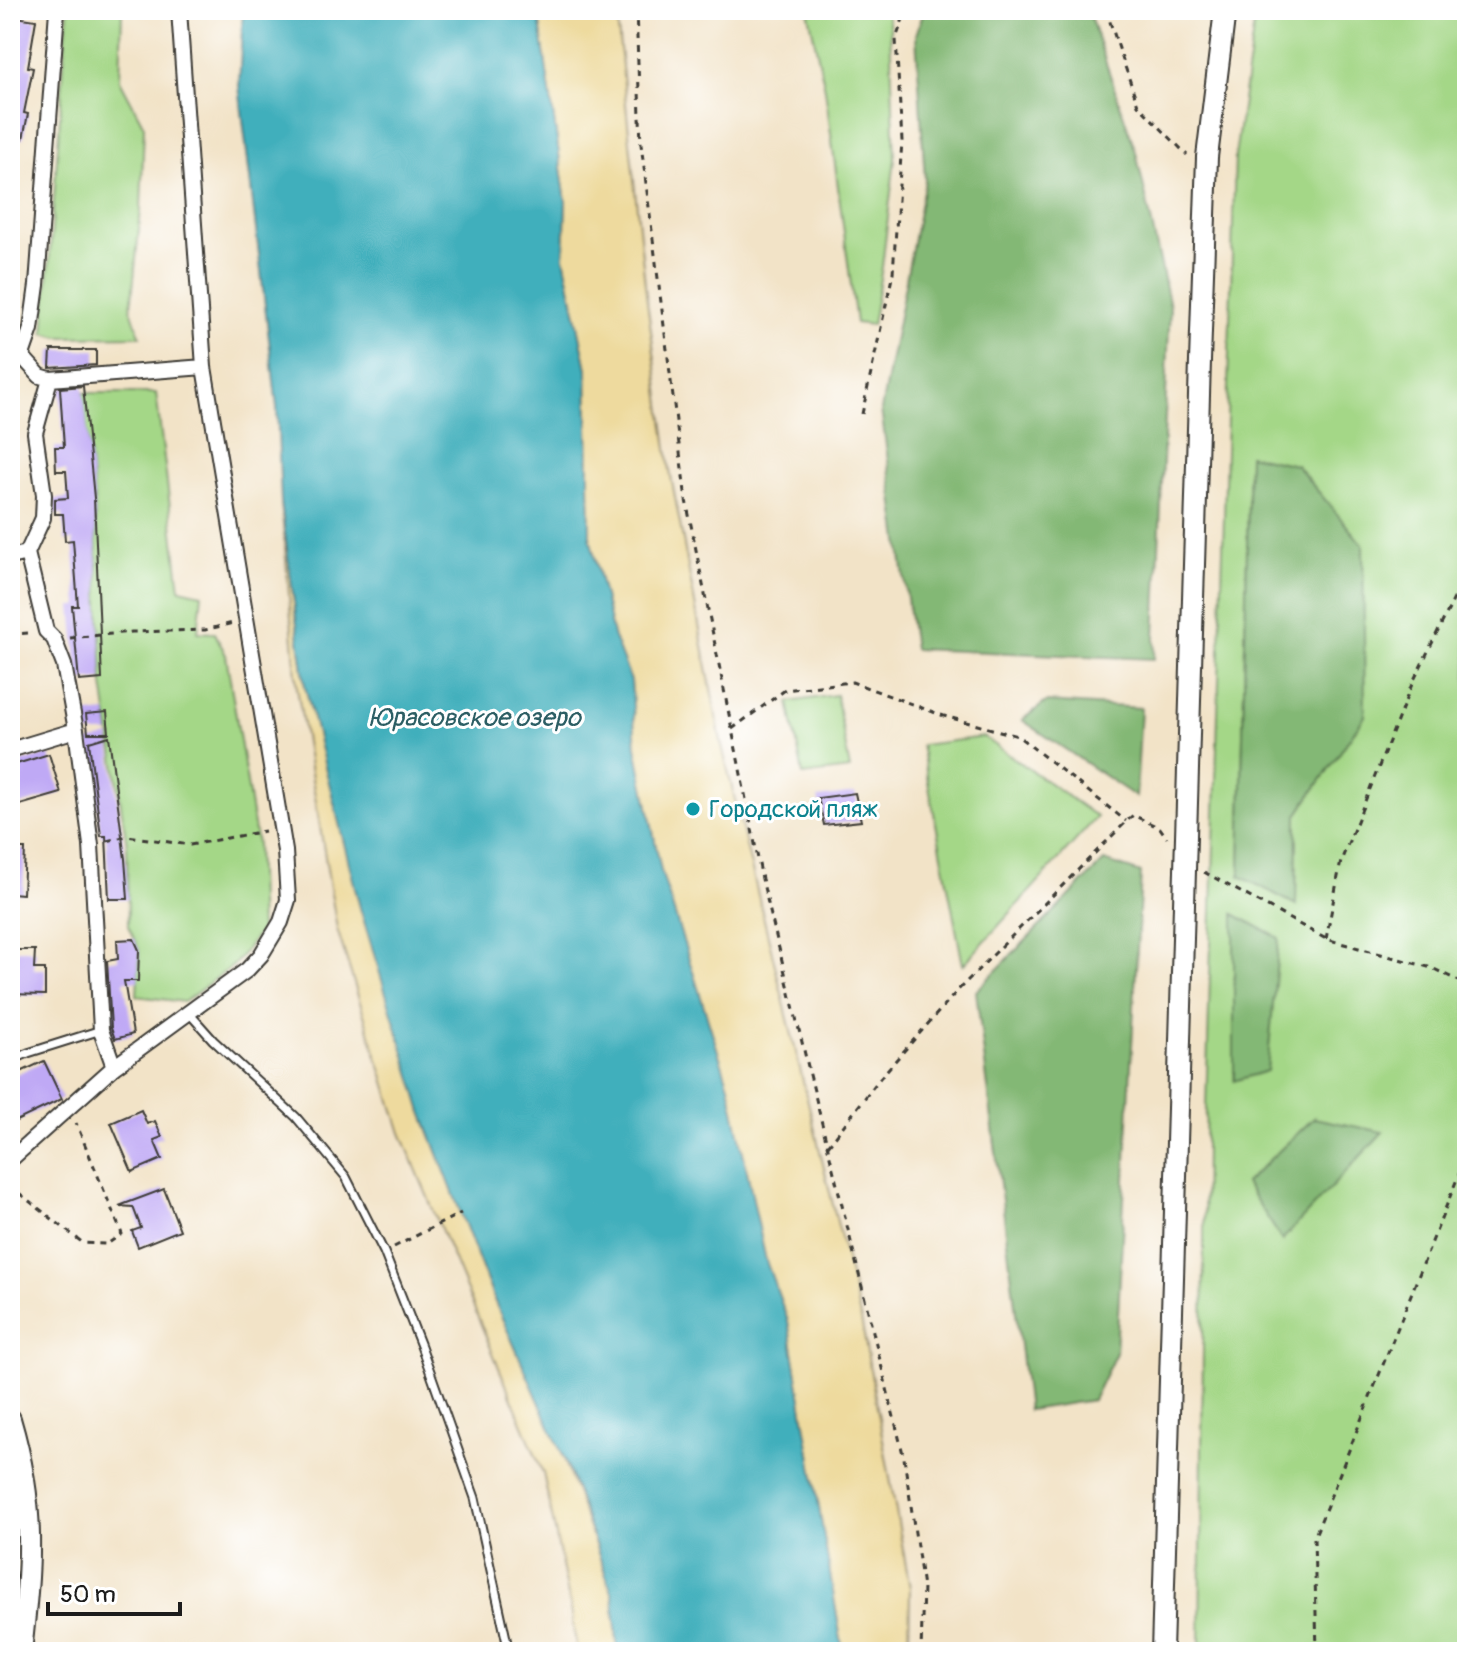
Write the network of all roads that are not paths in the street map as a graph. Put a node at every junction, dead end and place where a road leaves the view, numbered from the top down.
1 (57, 10) edge
2 (179, 10) edge
3 (1225, 10) edge
4 (10, 343) edge
5 (22, 355) junction
6 (204, 367) junction
7 (50, 379) junction
8 (27, 553) junction
9 (10, 557) edge
10 (76, 730) junction
11 (10, 750) edge
12 (189, 1013) junction
13 (101, 1030) junction
14 (10, 1061) edge
15 (114, 1067) junction
16 (10, 1160) edge
17 (10, 1419) edge
18 (21, 1652) edge
19 (509, 1652) edge
20 (1162, 1652) edge

1 - 5 street
2 - 6 street
3 - 20 main road
4 - 5 street
5 - 7 street
6 - 7 street
6 - 12 street
7 - 8 street
8 - 9 street
8 - 10 street
10 - 11 street
10 - 13 street
12 - 15 street
12 - 19 lane
13 - 14 lane
13 - 15 street
15 - 16 street
17 - 18 main road

